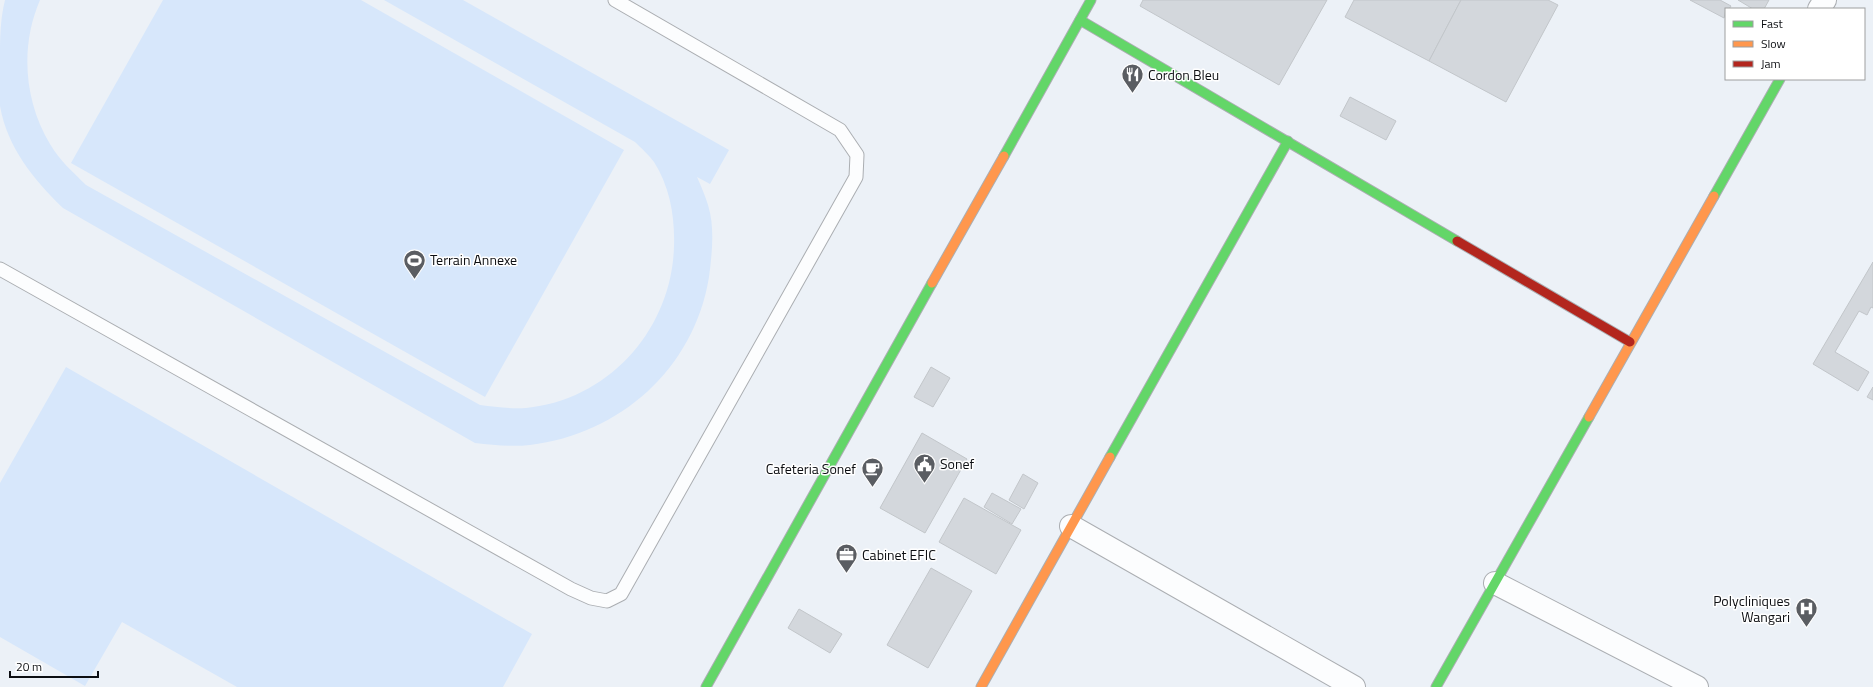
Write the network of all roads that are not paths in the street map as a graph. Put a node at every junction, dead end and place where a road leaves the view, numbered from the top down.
1 (615, 0) edge
2 (1091, 0) edge
3 (1080, 20) junction
4 (1779, 80) edge
5 (1288, 141) junction
6 (0, 269) edge
7 (1630, 342) junction
8 (1071, 526) junction
9 (1495, 583) junction
10 (706, 687) edge
11 (981, 687) edge
12 (1354, 687) edge
13 (1436, 687) edge
14 (1697, 687) edge

1 - 6 lane
2 - 3 street
3 - 5 street
3 - 10 street
4 - 7 street
5 - 7 street
5 - 8 street
7 - 9 street
8 - 11 street
8 - 12 street
9 - 13 street
9 - 14 street

